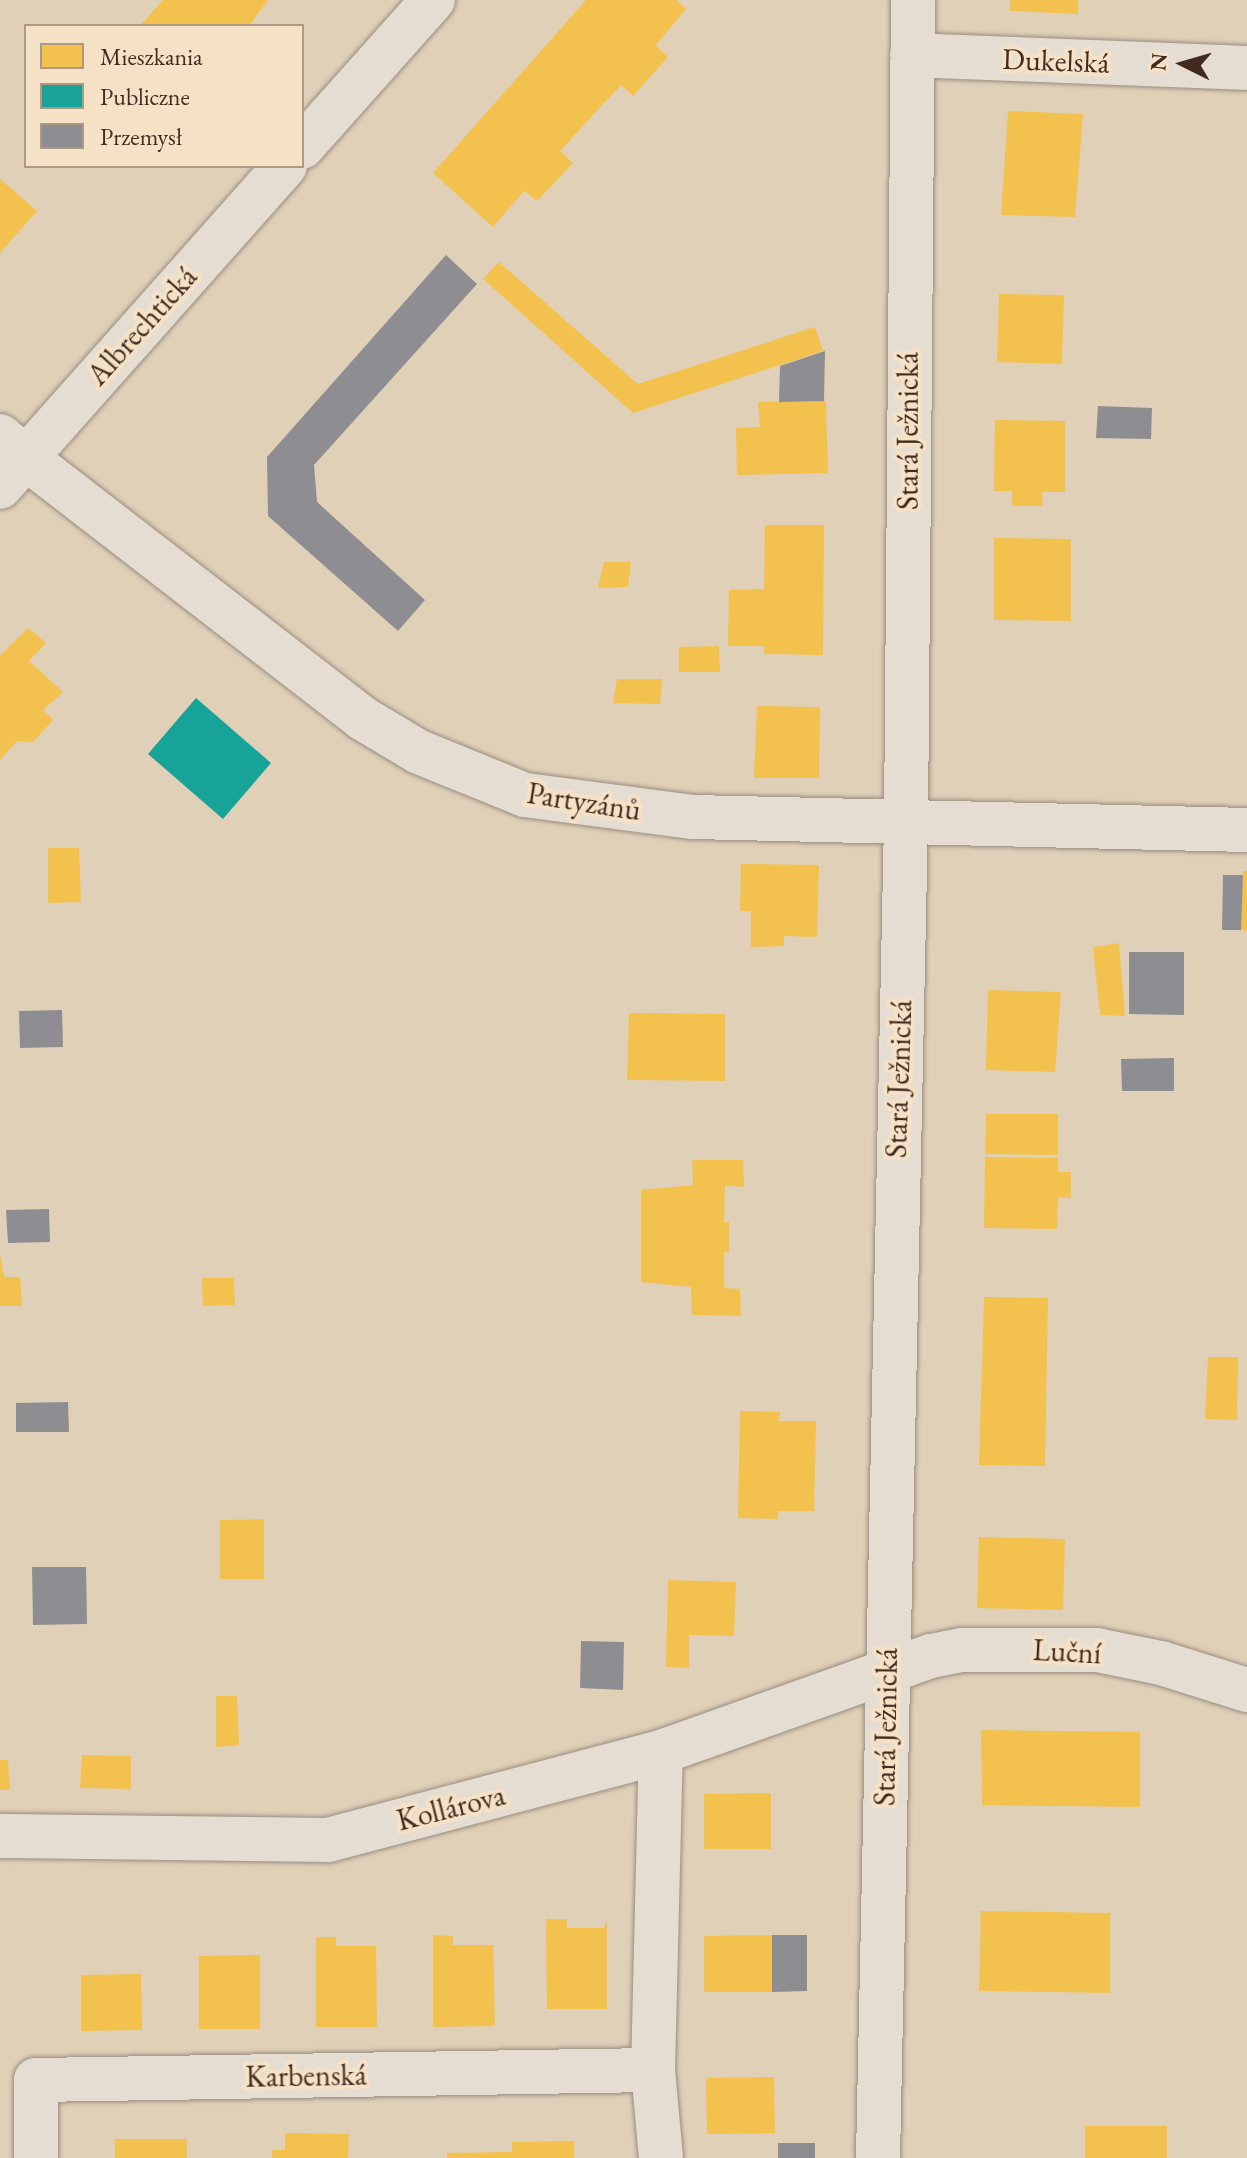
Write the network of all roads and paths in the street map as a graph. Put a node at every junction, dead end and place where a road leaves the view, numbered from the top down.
1 (433, 0) edge
2 (913, 0) edge
3 (912, 55) junction
4 (1247, 68) edge
5 (304, 145) edge
6 (283, 168) edge
7 (9, 460) edge
8 (906, 822) junction
9 (1247, 830) edge
10 (887, 1675) junction
11 (1247, 1690) edge
12 (661, 1752) junction
13 (0, 1836) edge
14 (653, 2070) junction
15 (36, 2158) edge
16 (661, 2158) edge
17 (878, 2158) edge

1 - 5 street
2 - 3 street, Stará Ježnická
3 - 4 street, Dukelská
3 - 8 street, Stará Ježnická
6 - 7 street, Albrechtická
7 - 8 street, Partyzánů
8 - 9 street, Partyzánů
8 - 10 street, Stará Ježnická
10 - 11 street, Luční
10 - 12 street, Kollárova
10 - 17 street, Stará Ježnická
12 - 13 street, Kollárova
12 - 14 street
14 - 15 street, Karbenská
14 - 16 street

